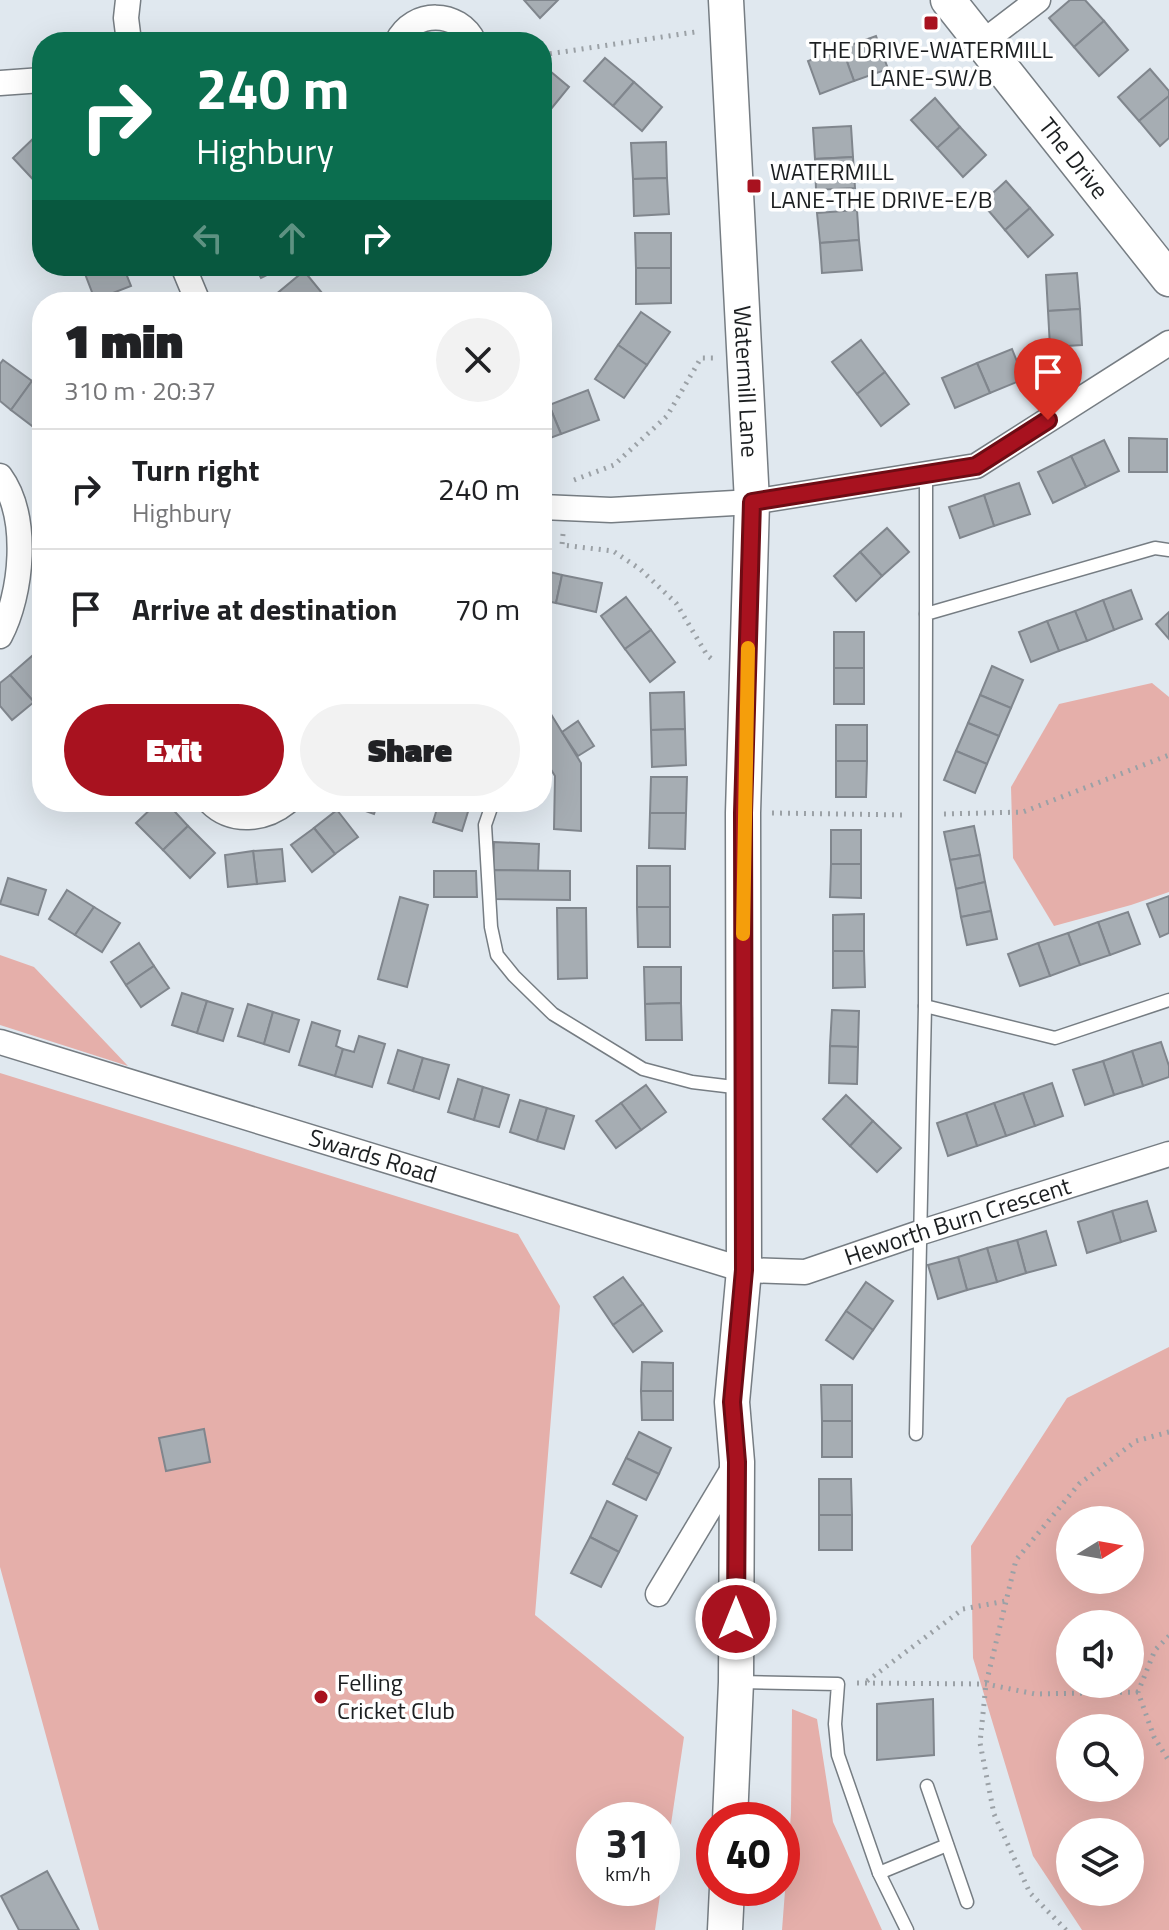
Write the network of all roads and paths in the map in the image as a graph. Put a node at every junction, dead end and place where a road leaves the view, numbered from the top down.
1 (128, 0) edge
2 (948, 0) edge
3 (1038, 0) edge
4 (727, 14) edge
5 (128, 32) edge
6 (405, 32) edge
7 (466, 32) edge
8 (983, 42) junction
9 (552, 53) edge
10 (32, 81) edge
11 (0, 83) edge
12 (1169, 279) edge
13 (1169, 343) edge
14 (745, 357) junction
15 (926, 474) junction
16 (0, 476) edge
17 (752, 502) junction
18 (553, 508) edge
19 (1169, 550) edge
20 (926, 614) junction
21 (0, 636) edge
22 (747, 665) junction
23 (1169, 755) edge
24 (225, 812) edge
25 (273, 812) edge
26 (490, 812) edge
27 (743, 813) junction
28 (925, 815) junction
29 (1169, 1000) edge
30 (925, 1006) junction
31 (0, 1042) edge
32 (742, 1088) junction
33 (1169, 1154) edge
34 (922, 1232) junction
35 (744, 1270) junction
36 (1169, 1432) edge
37 (916, 1434) dead end
38 (737, 1462) junction
39 (658, 1594) dead end
40 (1006, 1601) junction
41 (1169, 1636) edge
42 (1144, 1677) edge
43 (736, 1682) junction
44 (986, 1684) junction
45 (1056, 1694) edge
46 (1140, 1698) edge
47 (1169, 1761) edge
48 (927, 1786) dead end
49 (731, 1802) edge
50 (947, 1845) junction
51 (879, 1873) junction
52 (967, 1902) dead end
53 (726, 1906) edge
54 (725, 1930) edge
55 (907, 1930) edge
56 (1066, 1930) edge

1 - 5 street
2 - 8 street, The Drive
3 - 8 street
4 - 9 path
4 - 14 street, Watermill Lane
6 - 7 street
8 - 12 street, The Drive
10 - 11 street
13 - 15 street
14 - 17 street, Watermill Lane
14 - 18 path
15 - 17 street
15 - 20 lane
16 - 21 street
17 - 18 street
17 - 22 street, Watermill Lane
18 - 22 path
19 - 20 lane
20 - 28 lane
22 - 27 street, Watermill Lane
23 - 28 path
24 - 25 street
26 - 32 lane
27 - 28 path
27 - 32 street, Watermill Lane
28 - 30 lane
29 - 30 lane
30 - 34 lane
31 - 35 street, Swards Road
32 - 35 street, Watermill Lane
33 - 34 street, Heworth Burn Crescent
34 - 35 street, Heworth Burn Crescent
34 - 37 lane
35 - 38 street, Watermill Lane
36 - 40 path
38 - 39 street
38 - 43 street, Watermill Lane
40 - 44 path
40 - 44 path
41 - 42 path
43 - 49 street, Watermill Lane
43 - 51 lane
44 - 45 path
44 - 56 path
46 - 47 path
48 - 50 lane
50 - 51 lane
50 - 52 lane
51 - 55 lane
53 - 54 street

